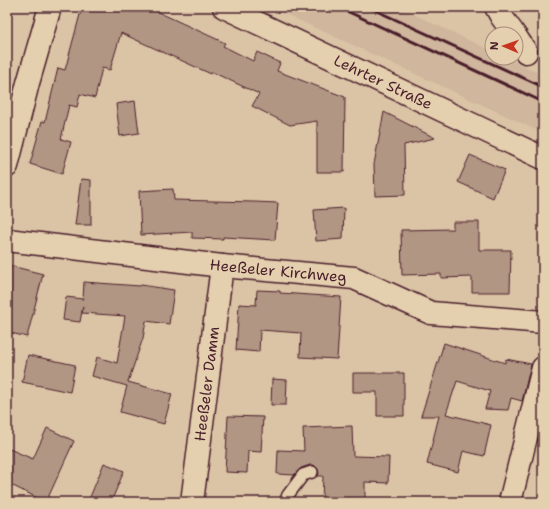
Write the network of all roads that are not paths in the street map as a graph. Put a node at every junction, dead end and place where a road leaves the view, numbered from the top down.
1 (50, 7) edge
2 (224, 7) edge
3 (496, 7) edge
4 (508, 26) edge
5 (543, 158) edge
6 (7, 166) edge
7 (7, 240) edge
8 (222, 266) junction
9 (543, 322) edge
10 (543, 368) edge
11 (312, 472) dead end
12 (192, 502) edge
13 (285, 502) edge
14 (510, 502) edge

1 - 6 street
2 - 5 street, Lehrter Straße
3 - 4 street
7 - 8 street, Heeßeler Kirchweg
8 - 9 street, Heeßeler Kirchweg
8 - 12 street, Heeßeler Damm
10 - 14 street
11 - 13 lane

